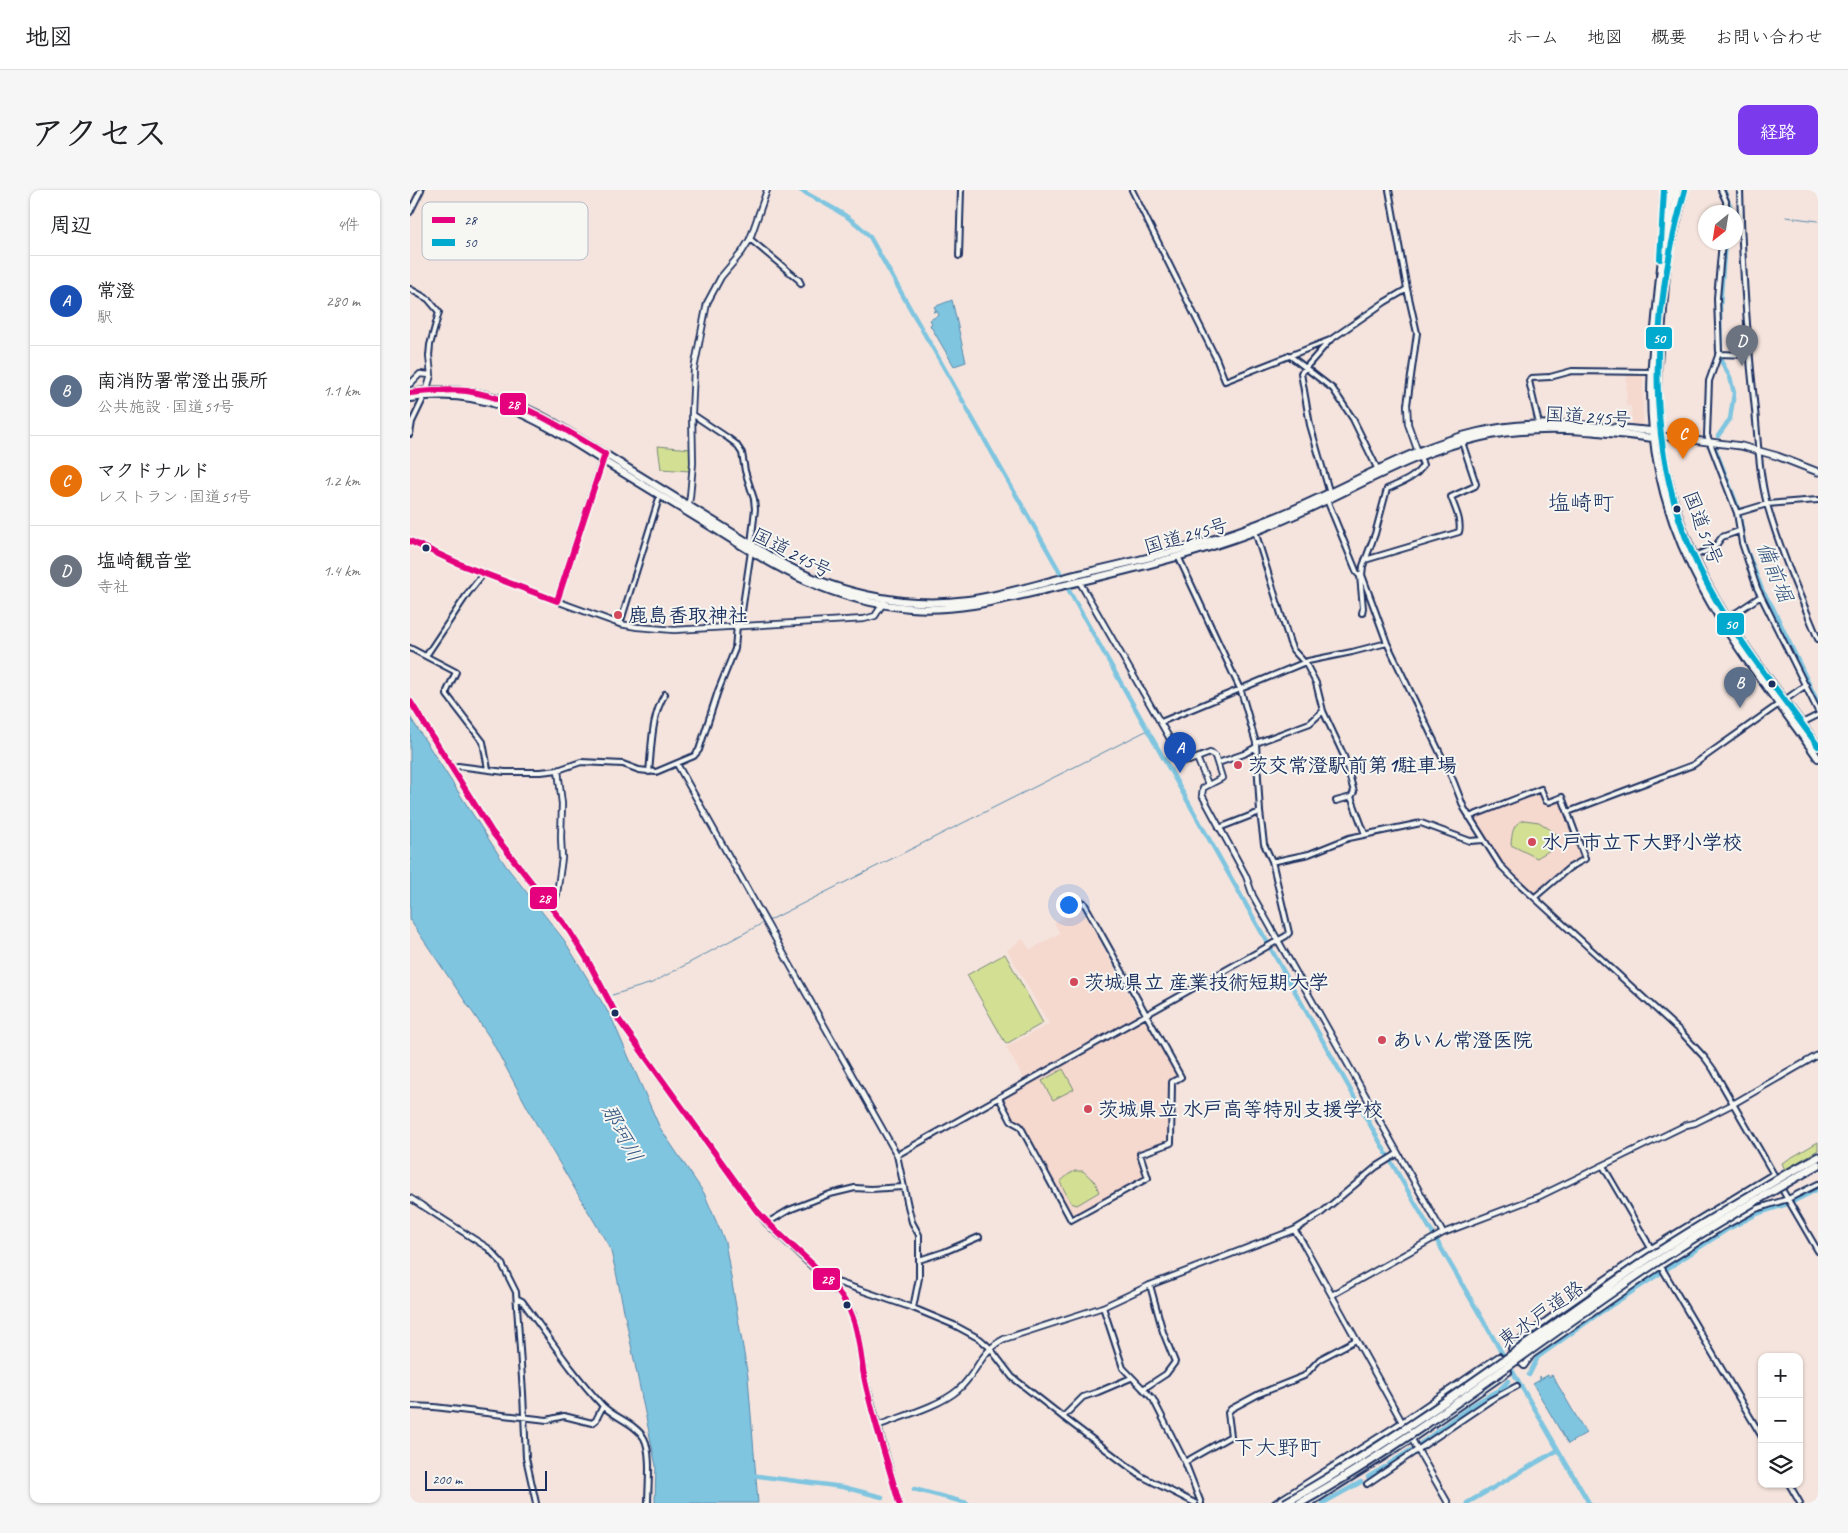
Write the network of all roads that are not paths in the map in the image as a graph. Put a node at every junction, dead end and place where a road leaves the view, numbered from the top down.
1 (421, 190) edge
2 (768, 190) edge
3 (961, 190) edge
4 (1132, 190) edge
5 (1389, 190) edge
6 (1664, 190) edge
7 (1671, 190) edge
8 (1677, 190) edge
9 (1685, 190) edge
10 (1721, 190) edge
11 (1740, 190) edge
12 (1726, 205) edge
13 (410, 212) edge
14 (750, 238) junction
15 (1721, 250) edge
16 (959, 256) dead end
17 (801, 284) dead end
18 (1662, 287) junction
19 (410, 289) edge
20 (1407, 289) junction
21 (1330, 340) junction
22 (1718, 354) junction
23 (1748, 355) junction
24 (429, 356) joint
25 (1289, 356) junction
26 (1306, 368) junction
27 (1651, 372) junction
28 (431, 375) junction
29 (410, 384) edge
30 (410, 392) edge
31 (426, 393) junction
32 (410, 398) edge
33 (1407, 405) joint
34 (692, 414) junction
35 (1539, 424) junction
36 (410, 434) edge
37 (1653, 435) junction
38 (1661, 436) junction
39 (1708, 441) junction
40 (1462, 442) junction
41 (1759, 450) junction
42 (1419, 454) junction
43 (604, 457) junction
44 (1379, 470) junction
45 (1818, 472) edge
46 (1331, 492) junction
47 (660, 495) junction
48 (1327, 500) junction
49 (1818, 500) edge
50 (1767, 504) junction
51 (687, 508) junction
52 (1739, 513) junction
53 (1254, 529) junction
54 (1739, 530) junction
55 (410, 541) edge
56 (751, 548) junction
57 (1178, 554) junction
58 (1694, 556) junction
59 (1365, 560) junction
60 (484, 573) junction
61 (1076, 575) junction
62 (1361, 576) junction
63 (1080, 582) junction
64 (1761, 596) junction
65 (557, 601) junction
66 (884, 602) junction
67 (1362, 613) dead end
68 (1728, 618) junction
69 (620, 624) junction
70 (738, 625) junction
71 (1818, 639) edge
72 (1387, 642) junction
73 (410, 648) edge
74 (426, 656) junction
75 (1306, 664) junction
76 (1806, 685) junction
77 (1241, 691) junction
78 (665, 694) dead end
79 (410, 700) edge
80 (1782, 701) junction
81 (1324, 711) junction
82 (1818, 711) edge
83 (1818, 715) edge
84 (1160, 722) junction
85 (1802, 723) junction
86 (1256, 745) junction
87 (1818, 746) edge
88 (1197, 758) junction
89 (1818, 758) edge
90 (1218, 763) junction
91 (677, 764) junction
92 (452, 768) junction
93 (488, 769) junction
94 (558, 770) junction
95 (649, 772) junction
96 (1208, 784) junction
97 (1351, 797) junction
98 (1336, 801) dead end
99 (1260, 812) junction
100 (1568, 812) junction
101 (1469, 817) junction
102 (1219, 828) junction
103 (1365, 834) junction
104 (1483, 840) junction
105 (1272, 861) junction
106 (1535, 898) junction
107 (1084, 903) dead end
108 (552, 909) junction
109 (1278, 941) junction
110 (1146, 1015) junction
111 (1818, 1055) edge
112 (999, 1098) junction
113 (1733, 1104) junction
114 (1398, 1154) junction
115 (897, 1155) junction
116 (1818, 1157) edge
117 (1818, 1165) edge
118 (1603, 1166) junction
119 (1818, 1170) edge
120 (1774, 1174) junction
121 (1787, 1181) junction
122 (1818, 1184) edge
123 (903, 1187) junction
124 (410, 1198) edge
125 (1788, 1199) junction
126 (421, 1205) joint
127 (767, 1223) junction
128 (1294, 1230) junction
129 (1444, 1233) junction
130 (979, 1237) dead end
131 (1651, 1249) junction
132 (1818, 1251) edge
133 (919, 1260) junction
134 (1663, 1269) junction
135 (828, 1281) junction
136 (1150, 1285) junction
137 (1332, 1295) junction
138 (518, 1299) junction
139 (1103, 1307) junction
140 (913, 1308) junction
141 (1356, 1340) junction
142 (989, 1347) junction
143 (1499, 1356) dead end
144 (1509, 1372) dead end
145 (1131, 1378) junction
146 (1517, 1386) dead end
147 (1143, 1389) junction
148 (410, 1406) edge
149 (603, 1406) junction
150 (524, 1417) junction
151 (1063, 1417) junction
152 (1402, 1422) junction
153 (877, 1426) junction
154 (1758, 1431) edge
155 (1411, 1440) junction
156 (1418, 1451) junction
157 (1185, 1462) junction
158 (1367, 1484) dead end
159 (1791, 1488) edge
160 (1295, 1491) junction
161 (536, 1503) edge
162 (648, 1503) edge
163 (899, 1503) edge
164 (1195, 1503) edge
165 (1201, 1503) edge
166 (1275, 1503) edge
167 (1285, 1503) edge
168 (1300, 1503) edge
169 (1304, 1503) edge
170 (1311, 1503) edge
171 (1448, 1503) edge
172 (1800, 1503) edge

1 - 13 street
2 - 14 street
3 - 16 street
4 - 25 street
5 - 20 street
6 - 18 main road
7 - 18 highway
8 - 18 highway
9 - 18 main road
10 - 12 street
11 - 23 street
14 - 17 street
14 - 34 street
15 - 22 street
18 - 27 highway, 国道51号
18 - 38 highway, 国道51号
19 - 24 street
20 - 21 street
20 - 33 street
21 - 25 street
21 - 26 street
22 - 23 street
22 - 39 street
23 - 41 street
24 - 28 street
25 - 26 street
26 - 44 street
26 - 46 street
27 - 35 street
27 - 37 highway, 国道51号
28 - 29 street
28 - 31 street
30 - 31 highway, 国道245号
31 - 32 highway, 国道245号
31 - 36 street
31 - 43 highway, 国道245号
33 - 42 street
34 - 51 street
34 - 56 street
35 - 37 highway, 国道245号
35 - 42 highway, 国道245号
37 - 38 highway, 国道245号
37 - 40 highway, 国道245号
37 - 80 highway, 国道51号
38 - 39 main road
38 - 58 highway, 国道51号
39 - 41 main road
39 - 52 street
40 - 42 highway, 国道245号
40 - 59 street
41 - 45 main road
41 - 50 street
42 - 44 highway, 国道245号
42 - 48 highway, 国道245号
42 - 59 street
43 - 47 highway, 国道245号
43 - 51 highway, 国道245号
43 - 65 main road
44 - 46 highway, 国道245号
46 - 48 street
46 - 53 highway, 国道245号
47 - 51 highway, 国道245号
47 - 69 street
48 - 53 highway, 国道245号
48 - 62 street
49 - 50 street
50 - 52 street
50 - 71 street
51 - 56 highway, 国道245号
52 - 54 street
53 - 57 highway, 国道245号
53 - 75 street
54 - 58 street
54 - 64 street
55 - 60 street
56 - 66 highway, 国道245号
56 - 70 street
57 - 61 highway, 国道245号
57 - 63 highway, 国道245号
57 - 77 street
58 - 68 highway, 国道51号
59 - 62 street
60 - 65 street
60 - 74 street
61 - 63 street
61 - 66 highway, 国道245号
62 - 67 street
62 - 72 street
63 - 66 highway, 国道245号
63 - 84 street
64 - 68 street
64 - 76 street
65 - 69 street
66 - 70 street
68 - 80 highway, 国道51号
69 - 70 street
70 - 91 street
72 - 75 street
72 - 101 street
73 - 74 street
74 - 93 street
75 - 77 street
75 - 81 street
76 - 80 street
76 - 82 street
77 - 84 street
77 - 86 street
78 - 95 street
79 - 92 main road
80 - 85 highway, 国道51号
80 - 89 highway, 国道51号
80 - 100 street
81 - 86 street
81 - 97 street
83 - 85 street
84 - 88 street
85 - 87 highway, 国道51号
86 - 90 street
86 - 99 street
88 - 90 street
88 - 96 street
90 - 96 street
91 - 95 street
91 - 115 street
92 - 93 street
92 - 108 main road
93 - 94 street
94 - 95 street
94 - 108 street
96 - 102 street
97 - 98 street
97 - 103 street
99 - 102 street
99 - 105 street
100 - 101 street
100 - 106 street
101 - 104 street
102 - 109 street
103 - 104 street
103 - 105 street
104 - 106 street
105 - 109 street
106 - 113 street
107 - 110 street
108 - 127 main road
109 - 110 street
109 - 114 street
110 - 112 street
110 - 112 street
111 - 113 street
112 - 115 street
113 - 118 street
113 - 120 street
114 - 128 street
114 - 129 street
115 - 123 street
116 - 121 highway, 東水戸道路
117 - 121 highway, 東水戸道路
118 - 129 street
118 - 131 street
119 - 121 highway
120 - 125 street
120 - 131 street
121 - 167 highway, 東水戸道路, bridge
121 - 168 highway, 東水戸道路, bridge
122 - 125 street
123 - 127 street
123 - 133 street
124 - 126 street
125 - 132 street
125 - 134 street
126 - 138 street
127 - 135 main road
128 - 136 street
128 - 137 street
129 - 137 street
130 - 133 street
131 - 134 street
131 - 134 street
133 - 140 street
134 - 154 street
135 - 140 street
135 - 153 main road
136 - 139 street
136 - 147 street
137 - 141 street
138 - 149 street
138 - 150 street
139 - 142 street
139 - 145 street
140 - 142 street
141 - 152 street
141 - 157 street
142 - 151 street
142 - 153 street
143 - 152 street
144 - 155 street
145 - 147 street
145 - 151 street
146 - 156 street
147 - 157 street
148 - 150 street
149 - 150 street
149 - 162 street
150 - 161 street
151 - 164 street
152 - 155 street
152 - 160 street
153 - 163 main road
155 - 156 street
155 - 170 street
156 - 158 street
156 - 171 street
157 - 165 street
159 - 172 street
160 - 166 street
160 - 169 street

